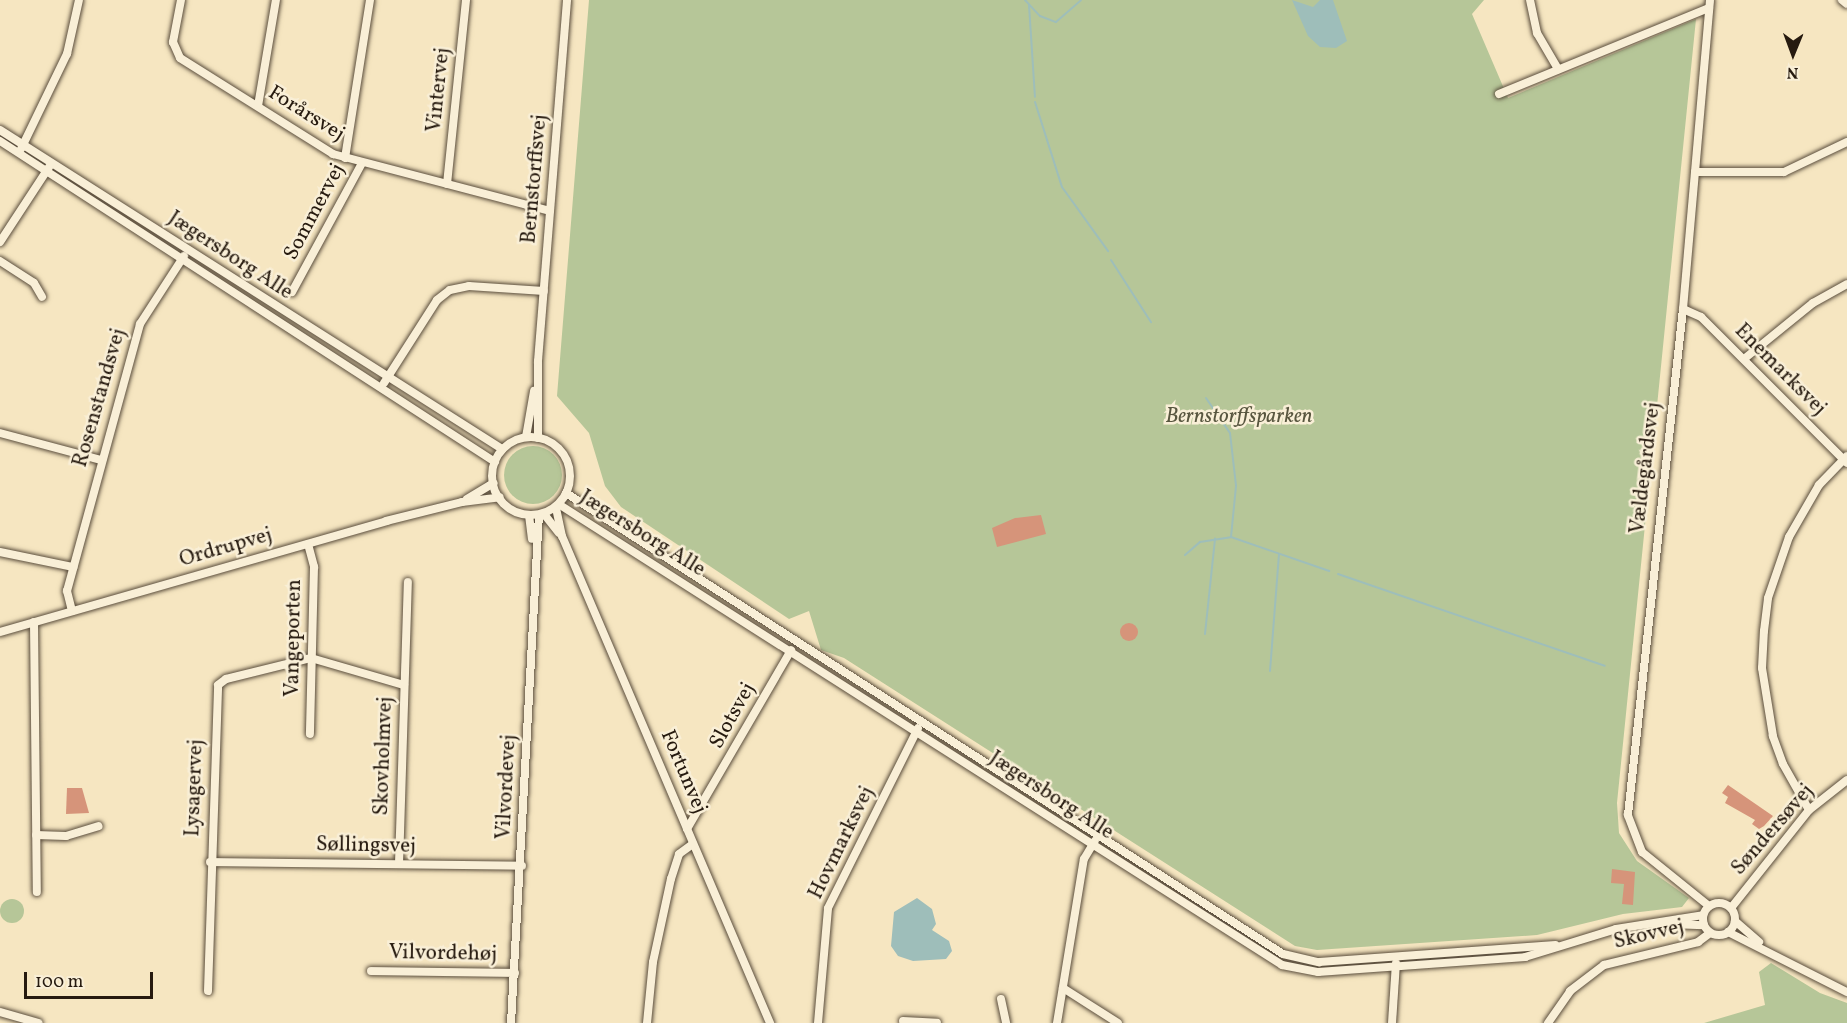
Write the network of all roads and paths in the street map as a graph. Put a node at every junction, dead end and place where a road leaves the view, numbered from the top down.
1 (79, 0) edge
2 (181, 0) edge
3 (276, 0) edge
4 (370, 0) edge
5 (466, 0) edge
6 (567, 0) edge
7 (1530, 0) edge
8 (1842, 0) edge
9 (1710, 4) edge
10 (1847, 4) edge
11 (1558, 69) junction
12 (1499, 94) dead end
13 (258, 106) junction
14 (0, 130) edge
15 (0, 141) edge
16 (1847, 142) edge
17 (24, 145) junction
18 (18, 153) junction
19 (345, 158) junction
20 (51, 163) junction
21 (362, 163) junction
22 (46, 171) junction
23 (1695, 172) junction
24 (447, 184) junction
25 (550, 211) junction
26 (0, 242) edge
27 (187, 250) junction
28 (182, 259) junction
29 (0, 261) edge
30 (300, 278) junction
31 (309, 282) dead end
32 (1847, 284) edge
33 (544, 291) junction
34 (292, 292) dead end
35 (42, 297) dead end
36 (1683, 309) junction
37 (1744, 359) junction
38 (538, 361) junction
39 (387, 379) junction
40 (381, 387) junction
41 (0, 433) edge
42 (526, 437) junction
43 (538, 438) junction
44 (502, 449) junction
45 (1846, 459) edge
46 (101, 460) junction
47 (495, 462) junction
48 (494, 483) junction
49 (566, 493) junction
50 (500, 497) junction
51 (462, 502) junction
52 (558, 507) junction
53 (541, 514) junction
54 (529, 515) junction
55 (562, 536) junction
56 (308, 544) junction
57 (0, 552) edge
58 (534, 552) junction
59 (73, 567) junction
60 (408, 582) dead end
61 (72, 611) junction
62 (34, 622) junction
63 (0, 632) edge
64 (791, 650) junction
65 (312, 658) junction
66 (404, 685) junction
67 (921, 722) junction
68 (917, 731) junction
69 (310, 734) dead end
70 (1847, 780) edge
71 (1809, 810) junction
72 (99, 826) dead end
73 (687, 829) junction
74 (36, 835) junction
75 (1098, 836) junction
76 (693, 844) junction
77 (1093, 844) junction
78 (210, 862) junction
79 (399, 864) junction
80 (522, 866) junction
81 (37, 892) dead end
82 (1709, 906) junction
83 (1731, 908) junction
84 (1703, 915) junction
85 (1735, 921) junction
86 (1664, 923) junction
87 (1704, 925) junction
88 (1728, 932) junction
89 (1710, 933) junction
90 (1564, 944) junction
91 (1763, 947) junction
92 (1396, 956) junction
93 (1397, 966) junction
94 (370, 970) dead end
95 (515, 974) junction
96 (1063, 988) junction
97 (208, 991) dead end
98 (1847, 992) edge
99 (1001, 999) dead end
100 (0, 1012) edge
101 (903, 1021) dead end
102 (38, 1023) edge
103 (511, 1023) edge
104 (647, 1023) edge
105 (770, 1023) edge
106 (818, 1023) edge
107 (937, 1023) edge
108 (1006, 1023) edge
109 (1057, 1023) edge
110 (1118, 1023) edge
111 (1392, 1023) edge
112 (1548, 1023) edge

1 - 17 street
2 - 13 street, Forårsvej
3 - 13 street
4 - 19 street, Sommervej
5 - 24 street, Vintervej
6 - 25 street, Bernstorffsvej
7 - 11 street
8 - 10 street
9 - 11 street
9 - 23 street, Vældegårdsvej
11 - 12 street
13 - 19 street, Forårsvej
14 - 17 street, Jægersborg Alle
15 - 18 street, Jægersborg Alle
16 - 23 street
17 - 18 street
17 - 20 street, Jægersborg Alle
18 - 22 street, Jægersborg Alle
19 - 21 street, Forårsvej
20 - 22 street
20 - 27 street, Jægersborg Alle
21 - 24 street, Forårsvej
21 - 30 street, Sommervej
22 - 26 street
22 - 28 street, Jægersborg Alle
23 - 36 street, Vældegårdsvej
24 - 25 street, Forårsvej
25 - 33 street, Bernstorffsvej
27 - 28 street, Rosenstandsvej
27 - 39 street, Jægersborg Alle
28 - 40 street, Jægersborg Alle
28 - 46 street, Rosenstandsvej
29 - 35 street
30 - 31 street, Sommervej
30 - 34 street, Sommervej
32 - 37 street
33 - 38 street, Bernstorffsvej
33 - 39 street
36 - 37 street, Enemarksvej
36 - 82 street, Vældegårdsvej
37 - 45 street, Enemarksvej
38 - 42 street, Bernstorffsvej
38 - 43 street, Bernstorffsvej
39 - 40 street
39 - 44 street, Jægersborg Alle
40 - 47 street, Jægersborg Alle
41 - 46 street
42 - 43 street
42 - 44 street
43 - 49 street
44 - 47 street
45 - 71 street
46 - 59 street, Rosenstandsvej
47 - 48 street
48 - 50 street
48 - 51 street, Ordrupvej
49 - 52 street
49 - 67 street, Jægersborg Alle
50 - 51 street, Ordrupvej
50 - 54 street
51 - 56 street, Ordrupvej
52 - 53 street
52 - 55 street, Fortunvej
52 - 64 street, Jægersborg Alle
53 - 54 street
53 - 55 street, Fortunvej
53 - 58 street, Vilvordevej
54 - 58 street, Vilvordevej
55 - 73 street, Fortunvej
56 - 61 street, Ordrupvej
56 - 65 street, Vangeporten
57 - 59 street
58 - 80 street, Vilvordevej
59 - 61 street, Rosenstandsvej
60 - 66 street, Skovholmvej
61 - 62 street, Ordrupvej
62 - 63 street, Ordrupvej
62 - 74 street
64 - 68 street, Jægersborg Alle
64 - 73 street, Slotsvej
65 - 66 street, Skovholmvej
65 - 69 street, Vangeporten
65 - 78 street, Lysagervej
66 - 79 street, Skovholmvej
67 - 68 street, Hovmarksvej
67 - 75 street, Jægersborg Alle
68 - 77 street, Jægersborg Alle
68 - 106 street, Hovmarksvej
70 - 71 street, Søndersøvej
71 - 83 street, Søndersøvej
72 - 74 street
73 - 76 street, Fortunvej
74 - 81 street
75 - 77 street
75 - 92 street, Jægersborg Alle
76 - 104 street
76 - 105 street, Fortunvej
77 - 93 street, Jægersborg Alle
77 - 96 street
78 - 79 street, Søllingsvej
78 - 97 street, Lysagervej
79 - 80 street, Søllingsvej
80 - 95 street, Vilvordevej
82 - 83 street
82 - 84 street
83 - 85 street
84 - 86 street, Jægersborg Alle
84 - 87 street
85 - 88 street
85 - 91 street
86 - 87 street, Jægersborg Alle
86 - 90 street, Jægersborg Alle
87 - 89 street
88 - 89 street
88 - 91 street
89 - 112 street, Skovvej
90 - 92 street, Jægersborg Alle
90 - 93 street, Jægersborg Alle
91 - 98 street
92 - 93 street
93 - 111 street
94 - 95 street, Vilvordehøj
95 - 103 street, Vilvordevej
96 - 109 street
96 - 110 street
99 - 108 street
100 - 102 street
101 - 107 street

